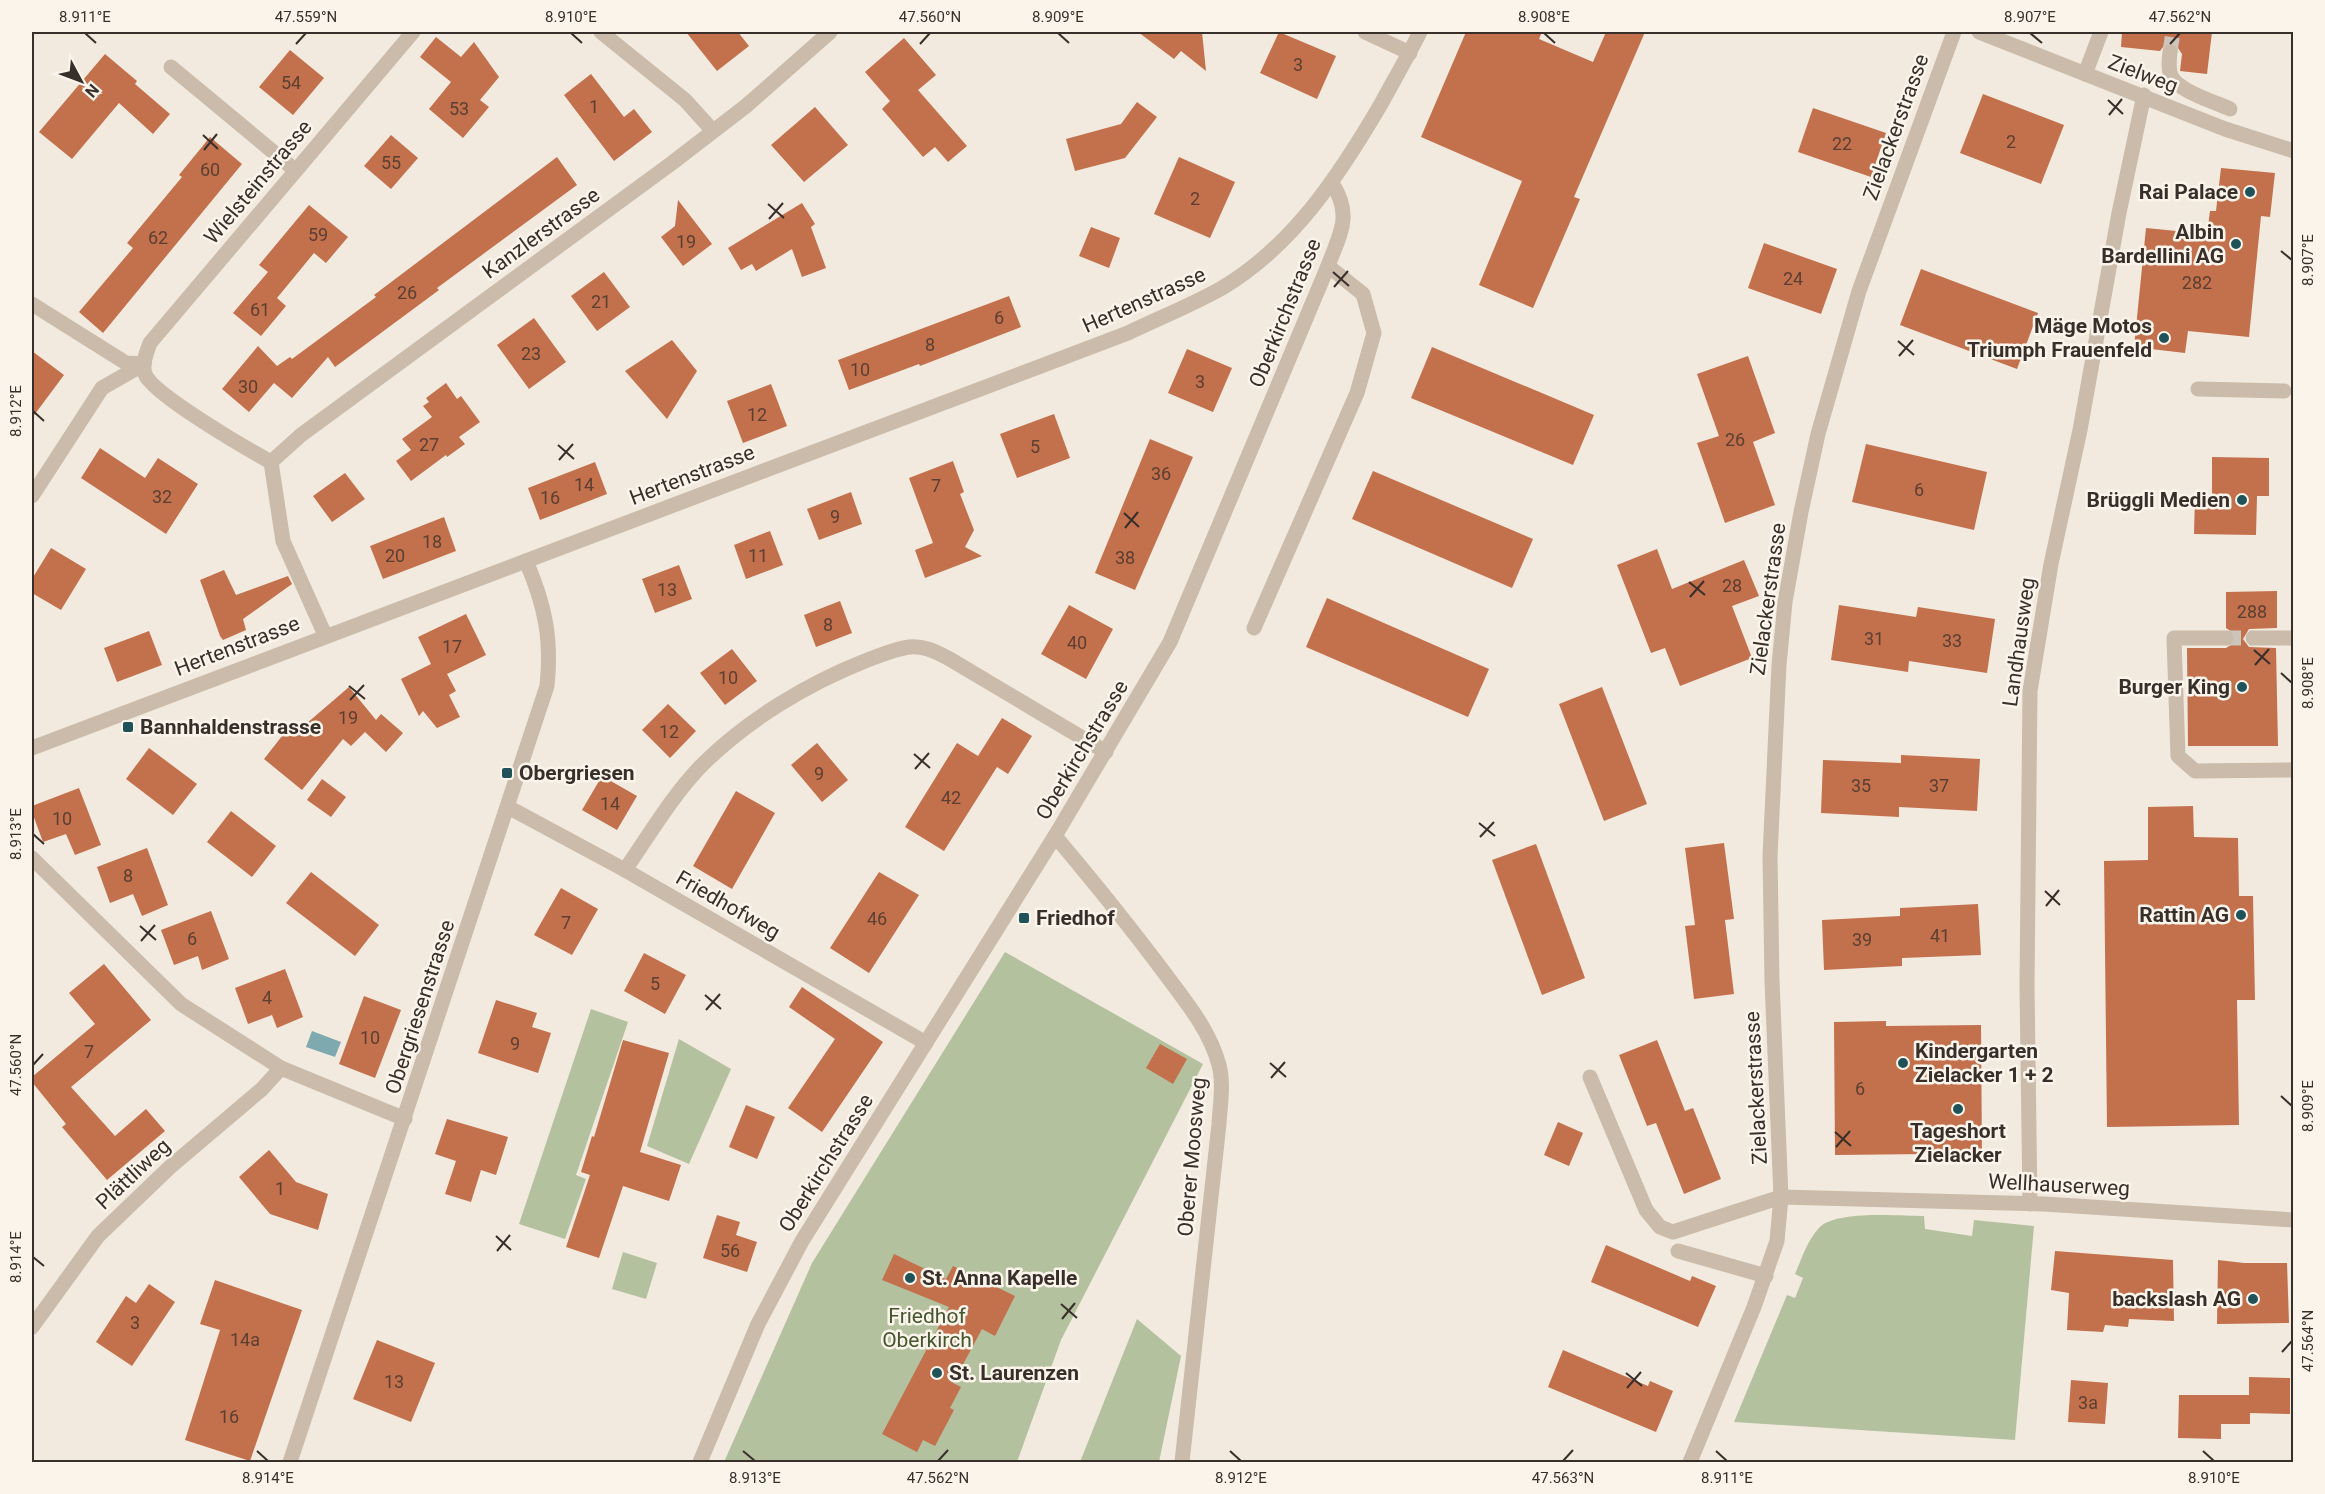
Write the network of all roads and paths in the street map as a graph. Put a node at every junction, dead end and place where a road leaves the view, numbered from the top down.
1 (413, 32) edge
2 (601, 32) edge
3 (830, 32) edge
4 (1365, 32) edge
5 (1420, 32) edge
6 (1953, 32) edge
7 (1979, 32) edge
8 (2101, 32) edge
9 (2170, 52) tunnel mouth
10 (1410, 53) junction
11 (171, 67) dead end
12 (2085, 74) junction
13 (2144, 96) junction
14 (2230, 109) dead end
15 (713, 131) junction
16 (2294, 151) edge
17 (295, 170) junction
18 (1332, 183) junction
19 (1328, 266) junction
20 (32, 304) edge
21 (144, 363) junction
22 (2198, 389) dead end
23 (2284, 391) dead end
24 (271, 462) junction
25 (32, 496) edge
26 (526, 561) junction
27 (1254, 628) dead end
28 (325, 635) junction
29 (2226, 638) tunnel mouth
30 (2253, 638) tunnel mouth
31 (2294, 638) edge
32 (32, 748) edge
33 (1106, 752) junction
34 (2294, 770) edge
35 (508, 807) junction
36 (1055, 836) junction
37 (32, 858) edge
38 (625, 870) junction
39 (926, 1043) junction
40 (281, 1068) junction
41 (1590, 1077) dead end
42 (405, 1119) junction
43 (1782, 1197) junction
44 (2030, 1204) junction
45 (2294, 1220) edge
46 (1678, 1251) dead end
47 (1766, 1276) junction
48 (32, 1327) edge
49 (290, 1462) edge
50 (700, 1462) edge
51 (1182, 1462) edge
52 (1690, 1462) edge

1 - 17 street, Wielsteinstrasse
2 - 15 street
3 - 15 street, Kanzlerstrasse
4 - 10 street
5 - 10 street
6 - 43 street, Zielackerstrasse
7 - 12 street, Zielweg
8 - 12 street
9 - 14 street
10 - 18 street
11 - 17 street
12 - 13 street, Zielweg
13 - 16 street, Zielweg
13 - 44 street, Landhausweg
15 - 24 street, Kanzlerstrasse
17 - 21 street, Wielsteinstrasse
18 - 19 street, Oberkirchstrasse
18 - 26 street, Hertenstrasse
19 - 27 street
19 - 33 street, Oberkirchstrasse
20 - 21 street
21 - 24 street
21 - 25 street
22 - 23 street
24 - 28 street
26 - 28 street, Hertenstrasse
26 - 35 street, Obergriesenstrasse
28 - 32 street, Hertenstrasse
29 - 34 street
30 - 31 street
33 - 36 street, Oberkirchstrasse
33 - 38 street
35 - 38 street, Friedhofweg
35 - 42 street, Obergriesenstrasse
36 - 39 street, Oberkirchstrasse
36 - 51 street, Oberer Moosweg
37 - 40 street
38 - 39 street, Friedhofweg
39 - 50 street, Oberkirchstrasse
40 - 42 street
40 - 48 street, Plättliweg
41 - 43 street, Wellhauserweg
42 - 49 street, Obergriesenstrasse
43 - 44 street, Wellhauserweg
43 - 47 street
44 - 45 street, Wellhauserweg
46 - 47 street
47 - 52 street

